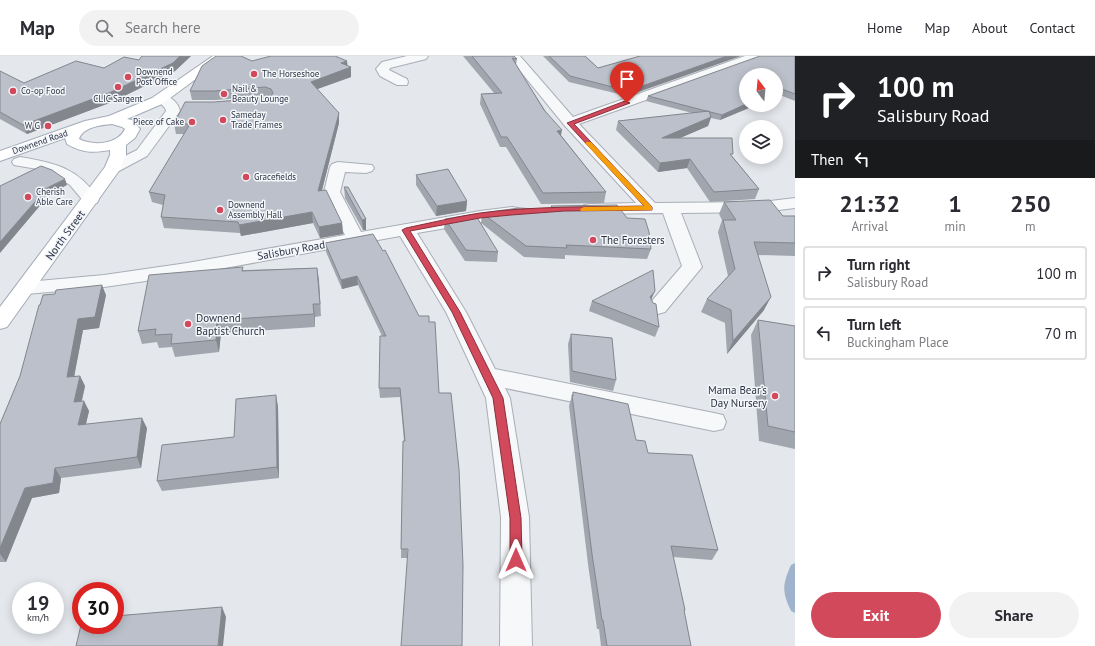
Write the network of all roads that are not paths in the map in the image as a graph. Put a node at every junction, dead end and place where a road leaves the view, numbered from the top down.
1 (221, 56) edge
2 (422, 56) edge
3 (514, 56) edge
4 (756, 56) edge
5 (402, 82) dead end
6 (169, 103) junction
7 (112, 120) junction
8 (570, 123) junction
9 (80, 128) junction
10 (133, 128) junction
11 (76, 144) junction
12 (118, 144) junction
13 (0, 156) edge
14 (20, 162) junction
15 (113, 168) junction
16 (366, 168) dead end
17 (0, 169) edge
18 (91, 199) junction
19 (795, 203) edge
20 (650, 208) junction
21 (670, 208) junction
22 (572, 209) edge
23 (526, 212) edge
24 (406, 230) junction
25 (356, 239) junction
26 (27, 288) junction
27 (7, 305) edge
28 (658, 307) edge
29 (0, 322) edge
30 (487, 376) junction
31 (714, 422) dead end
32 (516, 646) edge

1 - 6 main road
2 - 5 street
3 - 8 street
4 - 8 street
6 - 7 main road
6 - 10 main road
6 - 15 street
7 - 9 main road, Downend Road
7 - 10 main road
8 - 20 street
9 - 11 main road
9 - 13 main road, Downend Road
10 - 12 main road
11 - 12 main road
11 - 14 main road, Downend Road
12 - 15 main road, North Street
14 - 17 main road, Downend Road
14 - 18 street
15 - 18 main road, North Street
16 - 25 street
18 - 26 main road, North Street
19 - 21 street
20 - 21 street
20 - 22 street
21 - 28 street
23 - 24 street, Salisbury Road
24 - 25 street, Salisbury Road
24 - 30 street
25 - 26 street, Salisbury Road
26 - 27 main road, North Street
27 - 29 main road, North Street
30 - 31 street
30 - 32 street

